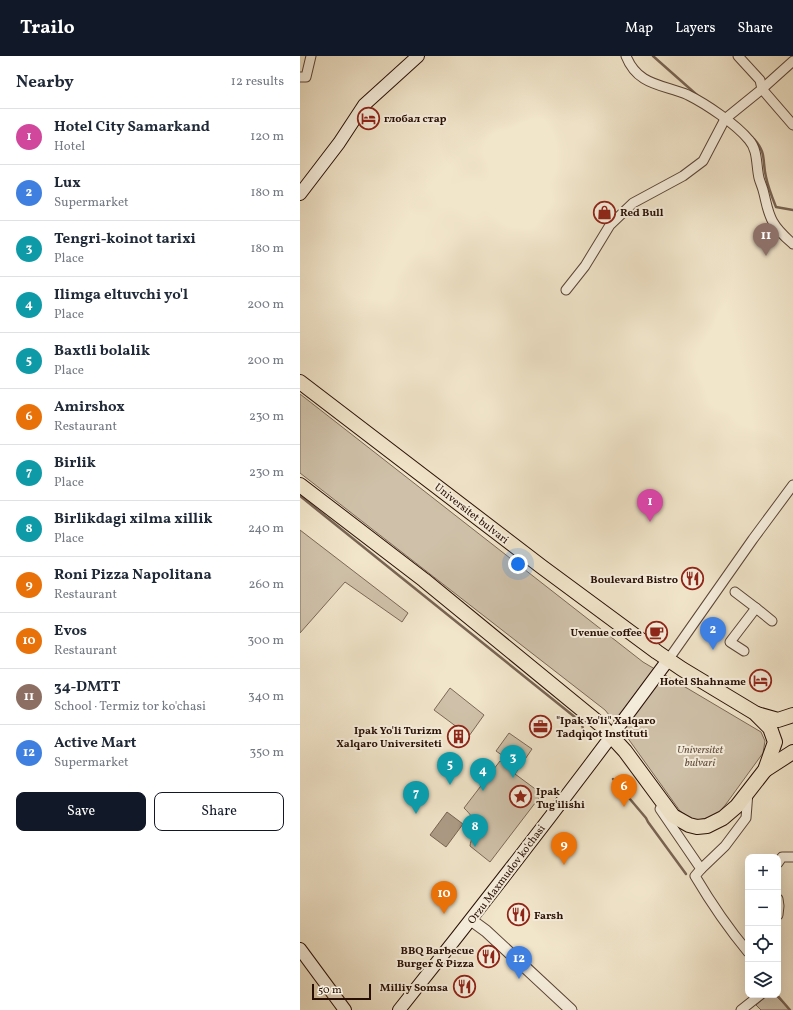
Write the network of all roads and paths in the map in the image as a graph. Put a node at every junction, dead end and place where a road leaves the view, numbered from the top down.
1 (311, 56) edge
2 (418, 56) edge
3 (626, 56) edge
4 (738, 56) edge
5 (793, 60) edge
6 (300, 77) edge
7 (762, 89) junction
8 (725, 119) junction
9 (793, 125) edge
10 (300, 194) edge
11 (793, 244) edge
12 (566, 290) dead end
13 (300, 382) edge
14 (300, 485) edge
15 (793, 485) edge
16 (735, 592) dead end
17 (756, 608) junction
18 (772, 621) dead end
19 (744, 651) dead end
20 (668, 660) junction
21 (755, 713) junction
22 (793, 715) edge
23 (612, 737) junction
24 (793, 752) edge
25 (765, 770) junction
26 (649, 784) junction
27 (748, 792) junction
28 (793, 857) edge
29 (781, 858) edge
30 (701, 869) junction
31 (471, 920) junction
32 (745, 948) edge
33 (300, 949) edge
34 (756, 998) edge
35 (345, 1010) edge
36 (399, 1010) edge
37 (571, 1010) edge
38 (741, 1010) edge

1 - 6 street
2 - 10 main road
3 - 8 street
4 - 7 street
5 - 7 street
7 - 8 street
7 - 9 street
8 - 11 street
8 - 12 street
13 - 20 main road, Universitet bulvari
14 - 23 main road, Universitet bulvari
15 - 20 street
16 - 17 street
17 - 18 street
17 - 19 street
20 - 21 main road, Universitet bulvari
20 - 23 main road, Orzu Maxmudov ko'chasi
21 - 22 main road
21 - 25 main road, Universitet bulvari
23 - 26 main road, Universitet bulvari
23 - 31 main road, Orzu Maxmudov ko'chasi
24 - 25 main road
25 - 27 main road, Universitet bulvari
26 - 27 main road, Universitet bulvari
26 - 30 street
27 - 30 street
28 - 29 street
30 - 32 street
31 - 36 main road, Orzu Maxmudov ko'chasi
31 - 37 street
33 - 35 main road
34 - 38 street

